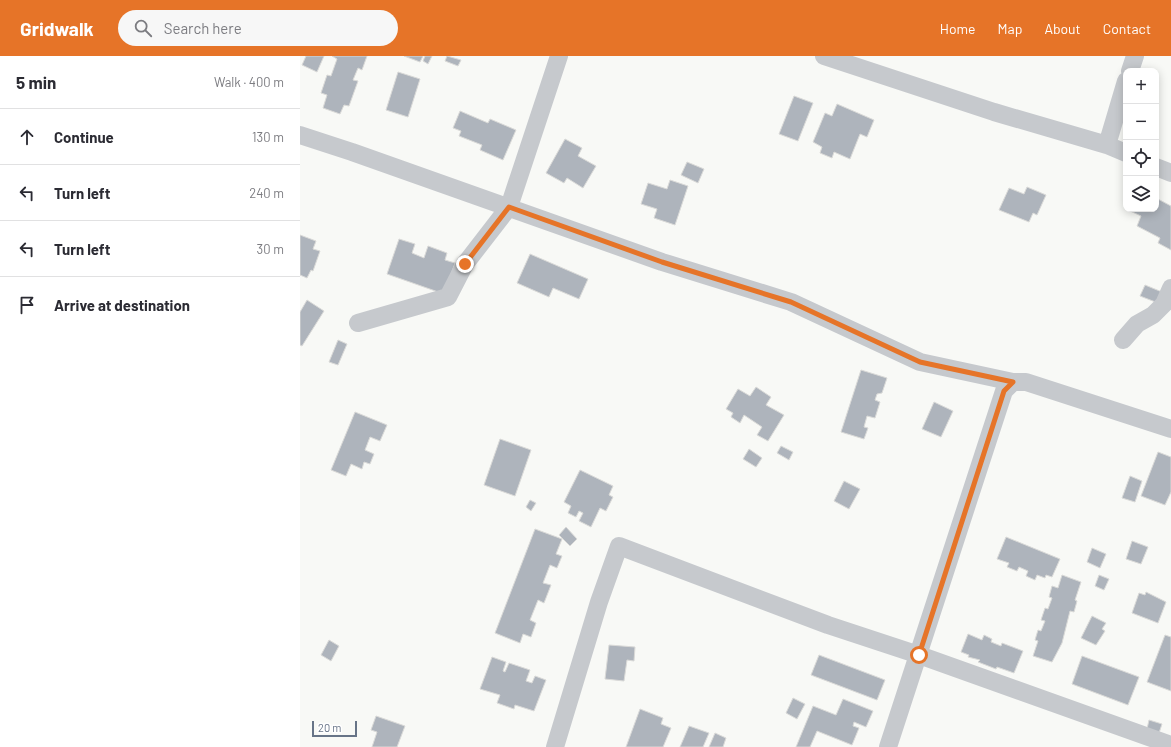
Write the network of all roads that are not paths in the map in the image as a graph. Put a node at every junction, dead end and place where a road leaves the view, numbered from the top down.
1 (559, 56) edge
2 (824, 56) edge
3 (1135, 56) edge
4 (1131, 68) edge
5 (1123, 91) edge
6 (300, 135) edge
7 (1107, 144) junction
8 (1123, 152) edge
9 (1159, 168) edge
10 (1171, 173) edge
11 (509, 207) junction
12 (1171, 288) edge
13 (358, 323) dead end
14 (1123, 340) dead end
15 (1013, 382) junction
16 (1171, 429) edge
17 (919, 655) junction
18 (1171, 745) edge
19 (555, 747) edge
20 (888, 747) edge

1 - 11 street
2 - 7 street
3 - 4 street
5 - 7 street
6 - 11 street
7 - 8 street
9 - 10 street
11 - 13 street
11 - 15 street
12 - 14 street
15 - 16 street
15 - 17 street
17 - 18 street
17 - 19 street
17 - 20 street

